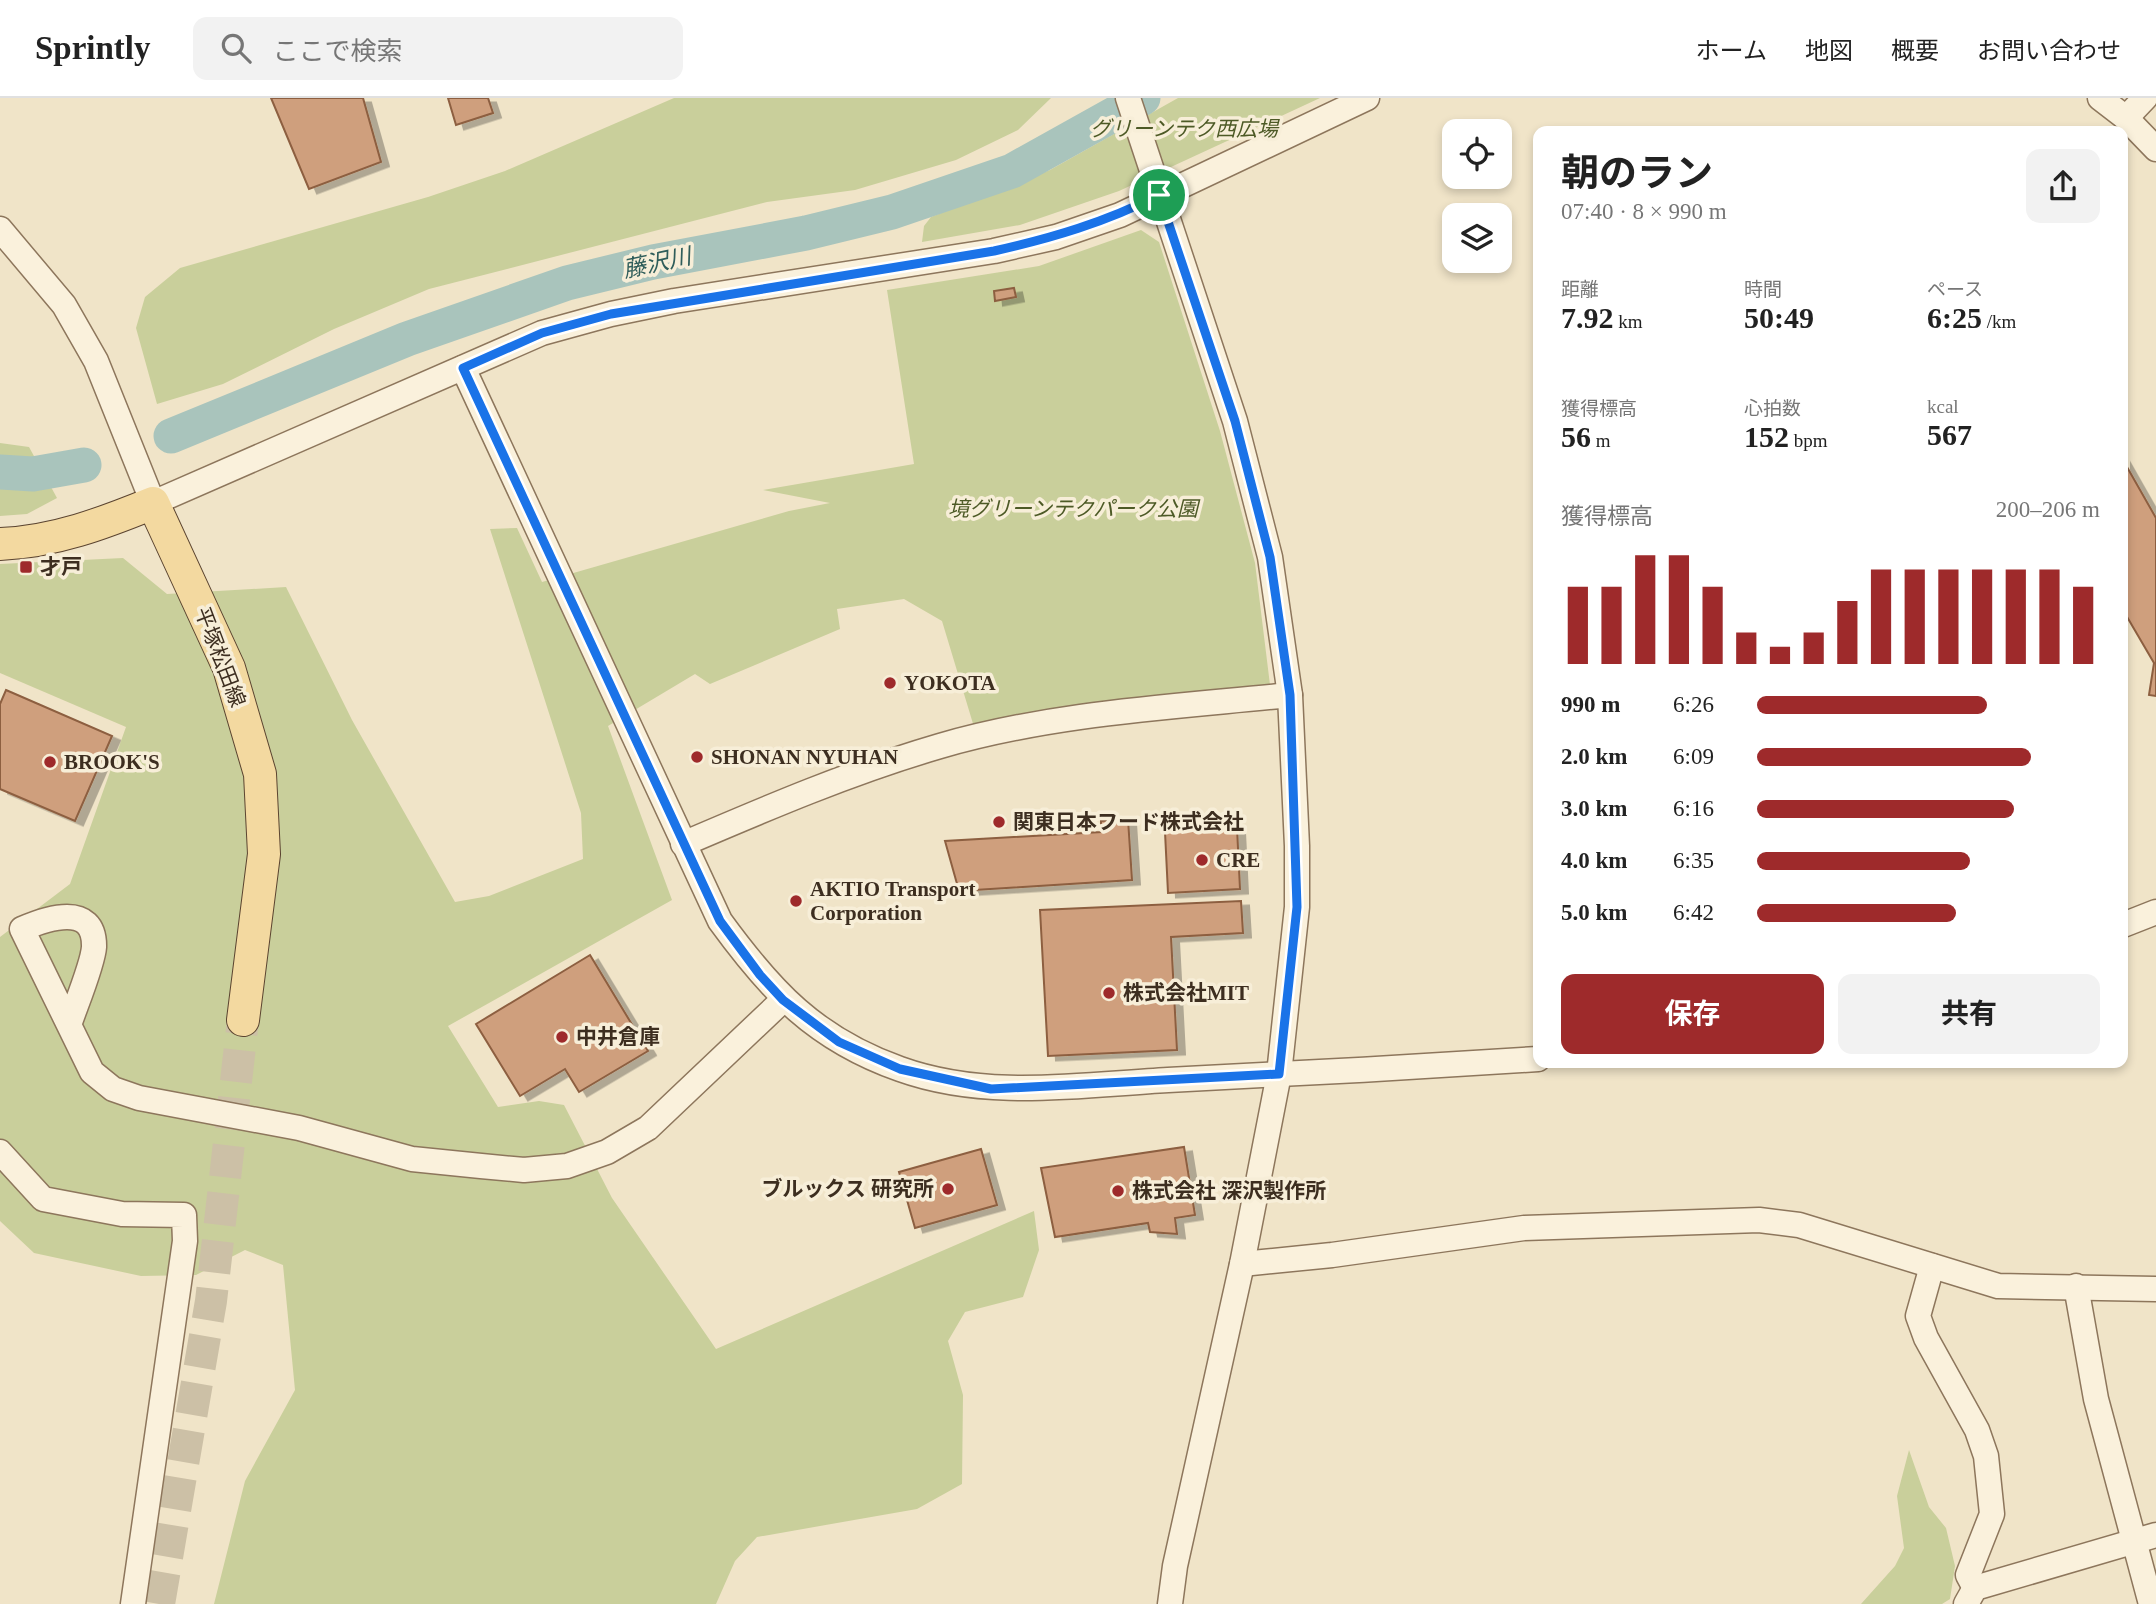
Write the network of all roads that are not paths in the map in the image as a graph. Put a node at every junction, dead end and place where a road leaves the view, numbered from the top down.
1 (1128, 98) edge
2 (1367, 98) edge
3 (2100, 98) edge
4 (2145, 98) edge
5 (2126, 118) junction
6 (2156, 149) edge
7 (1159, 195) junction
8 (0, 229) edge
9 (463, 368) junction
10 (153, 503) junction
11 (0, 544) edge
12 (1290, 695) junction
13 (683, 844) junction
14 (2156, 912) edge
15 (2128, 923) edge
16 (783, 1000) junction
17 (243, 1020) tunnel mouth
18 (69, 1025) dead end
19 (1533, 1059) edge
20 (1279, 1074) junction
21 (0, 1152) edge
22 (1242, 1264) junction
23 (1932, 1266) junction
24 (2076, 1286) junction
25 (2156, 1289) edge
26 (2144, 1538) edge
27 (2006, 1593) edge
28 (1970, 1596) edge
29 (133, 1604) edge
30 (1170, 1604) edge
31 (2151, 1604) edge

1 - 7 street
2 - 7 street
3 - 5 street
4 - 5 street
5 - 6 street
7 - 9 street
7 - 12 street
8 - 10 street
9 - 10 street
9 - 13 street
10 - 11 main road
10 - 17 main road, 平塚松田線
12 - 13 street
12 - 20 street
13 - 16 street
14 - 15 street
16 - 18 street
16 - 20 street
19 - 20 street
20 - 22 street
21 - 29 street
22 - 23 street
22 - 30 street
23 - 24 street
23 - 28 street
24 - 25 street
24 - 26 street
26 - 27 street
26 - 31 street
27 - 28 street

